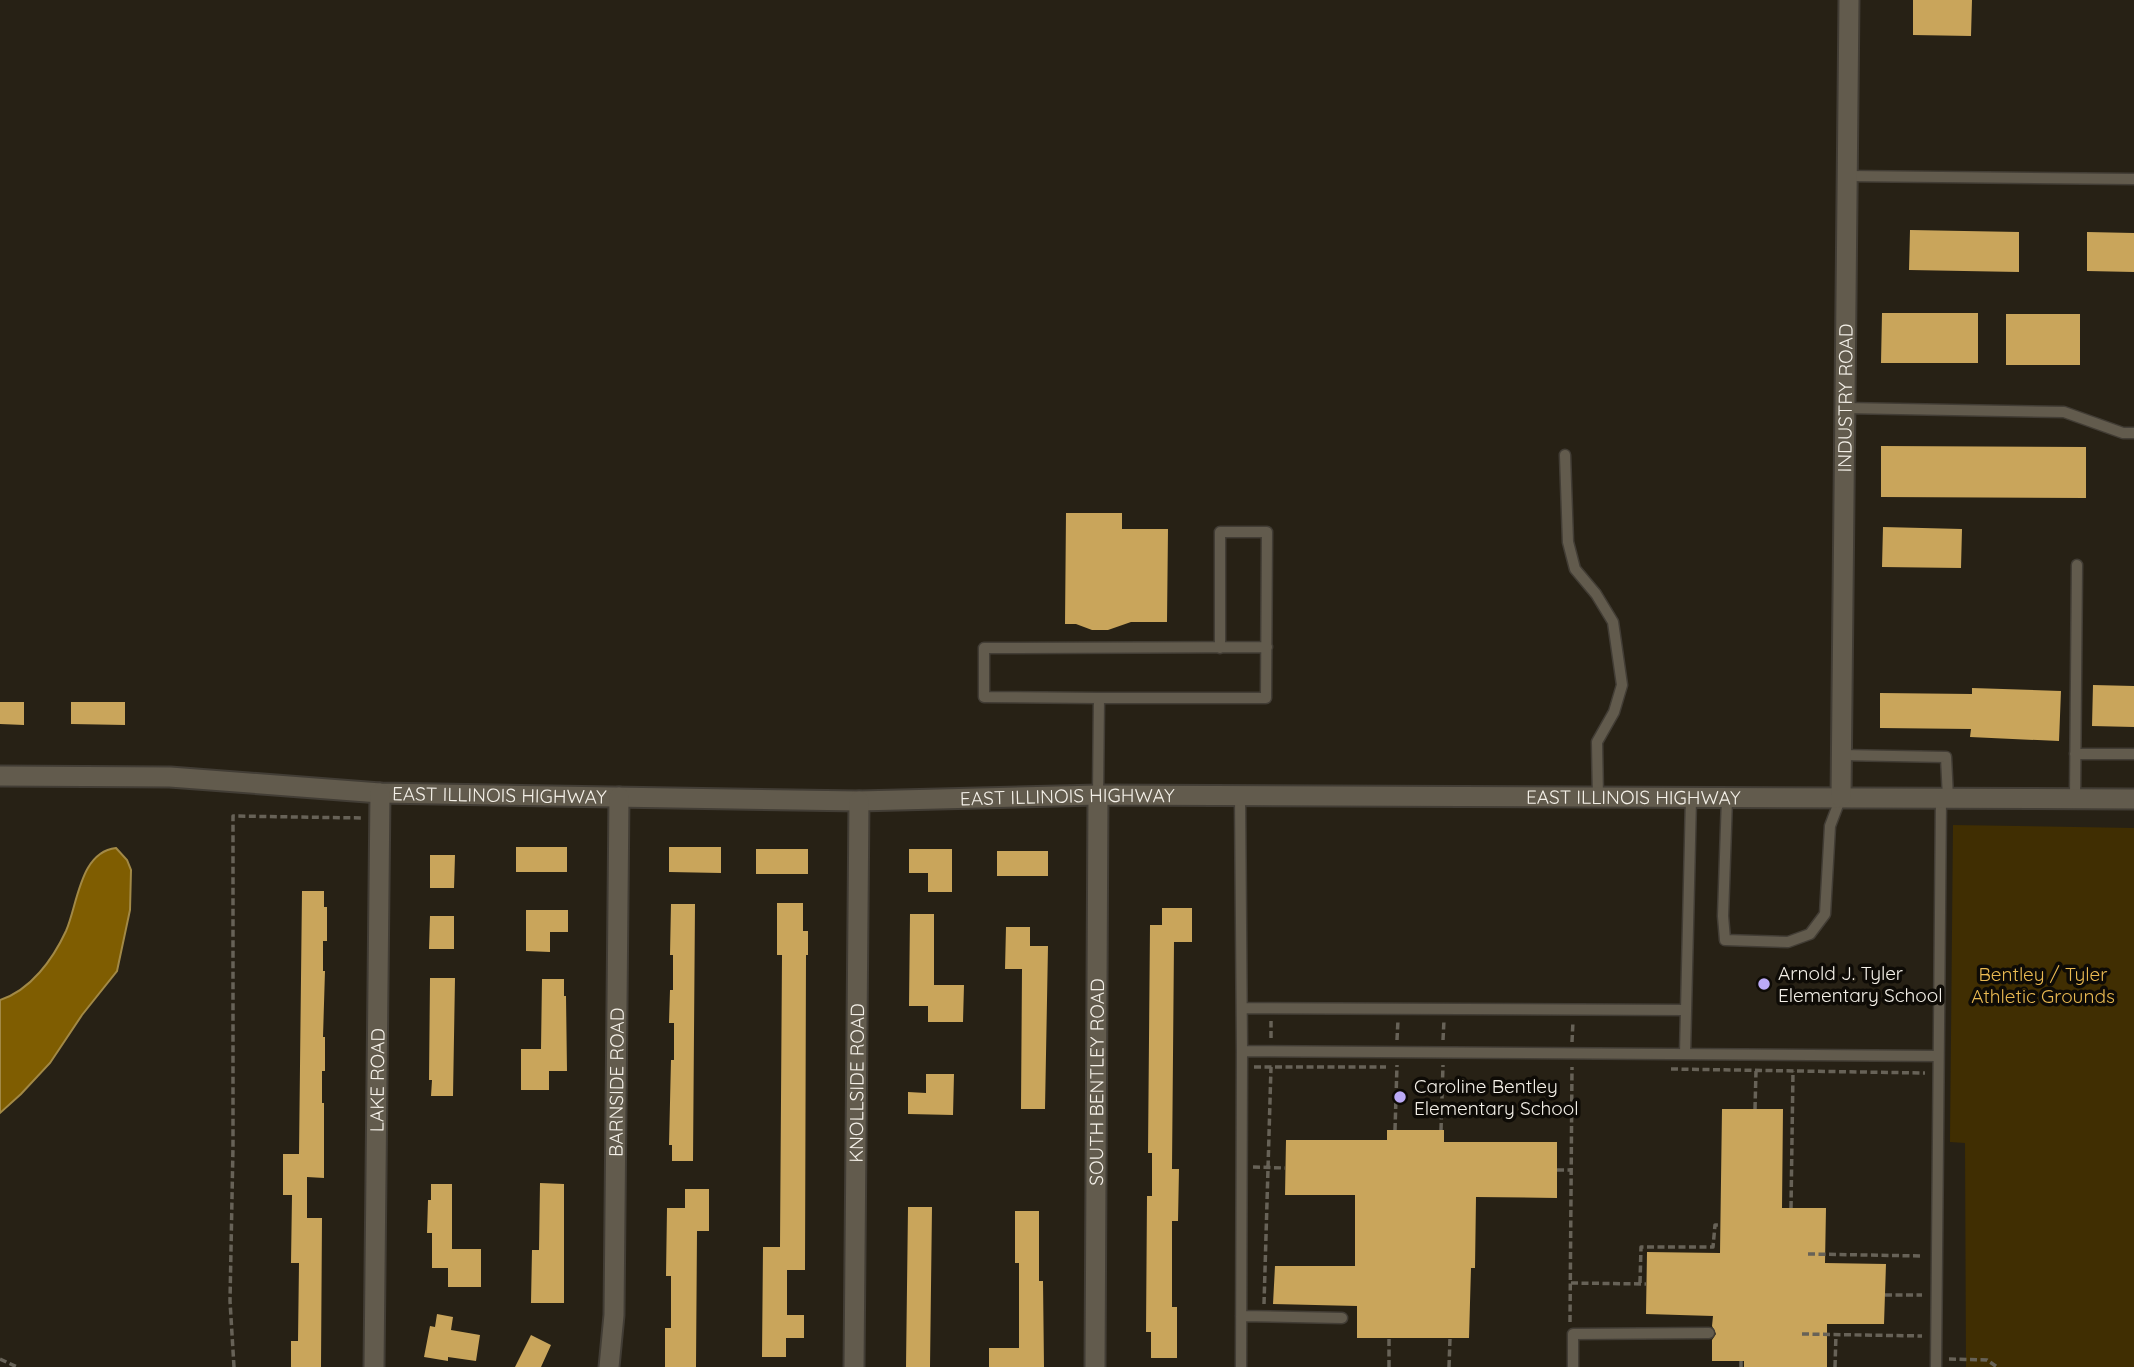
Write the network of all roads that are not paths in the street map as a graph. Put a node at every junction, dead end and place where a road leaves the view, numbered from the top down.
1 (1849, 0) edge
2 (1847, 176) junction
3 (2134, 179) edge
4 (1845, 408) junction
5 (2134, 433) edge
6 (1565, 456) dead end
7 (2077, 565) dead end
8 (1267, 647) junction
9 (1220, 648) junction
10 (1099, 698) junction
11 (2075, 754) junction
12 (2134, 754) edge
13 (1841, 755) junction
14 (0, 776) edge
15 (380, 793) junction
16 (1098, 795) junction
17 (1240, 795) junction
18 (619, 797) junction
19 (1598, 797) junction
20 (1841, 797) junction
21 (1691, 798) junction
22 (1727, 798) junction
23 (1944, 798) junction
24 (2075, 798) junction
25 (2134, 799) edge
26 (859, 801) junction
27 (1242, 1008) junction
28 (1686, 1010) junction
29 (1242, 1051) junction
30 (1685, 1054) junction
31 (1938, 1056) junction
32 (1241, 1316) junction
33 (1342, 1318) dead end
34 (1709, 1333) dead end
35 (1936, 1363) edge
36 (374, 1367) edge
37 (609, 1367) edge
38 (854, 1367) edge
39 (1095, 1367) edge
40 (1241, 1367) edge
41 (1573, 1367) edge

1 - 2 street, INDUSTRY ROAD
2 - 3 lane
2 - 4 street, INDUSTRY ROAD
4 - 5 lane
4 - 13 street, INDUSTRY ROAD
6 - 19 lane
7 - 11 lane
8 - 9 lane
8 - 9 lane
8 - 10 lane
9 - 10 lane
10 - 16 lane
11 - 12 lane
11 - 24 lane
13 - 20 street, INDUSTRY ROAD
13 - 23 lane
14 - 15 street, EAST ILLINOIS HIGHWAY
15 - 18 street, EAST ILLINOIS HIGHWAY
15 - 36 street, LAKE ROAD
16 - 17 street, EAST ILLINOIS HIGHWAY
16 - 26 street, EAST ILLINOIS HIGHWAY
16 - 39 street, SOUTH BENTLEY ROAD
17 - 19 street, EAST ILLINOIS HIGHWAY
17 - 27 lane
18 - 26 street, EAST ILLINOIS HIGHWAY
18 - 37 street, BARNSIDE ROAD
19 - 21 street, EAST ILLINOIS HIGHWAY
20 - 22 street, EAST ILLINOIS HIGHWAY
20 - 22 lane
20 - 23 street, EAST ILLINOIS HIGHWAY
21 - 22 street, EAST ILLINOIS HIGHWAY
21 - 28 lane
23 - 24 street, EAST ILLINOIS HIGHWAY
23 - 31 lane
24 - 25 street, EAST ILLINOIS HIGHWAY
26 - 38 street, KNOLLSIDE ROAD
27 - 28 lane
27 - 29 lane
28 - 30 lane
29 - 30 lane
29 - 32 lane
30 - 31 lane
31 - 35 lane
32 - 33 lane
32 - 40 lane
34 - 41 lane

